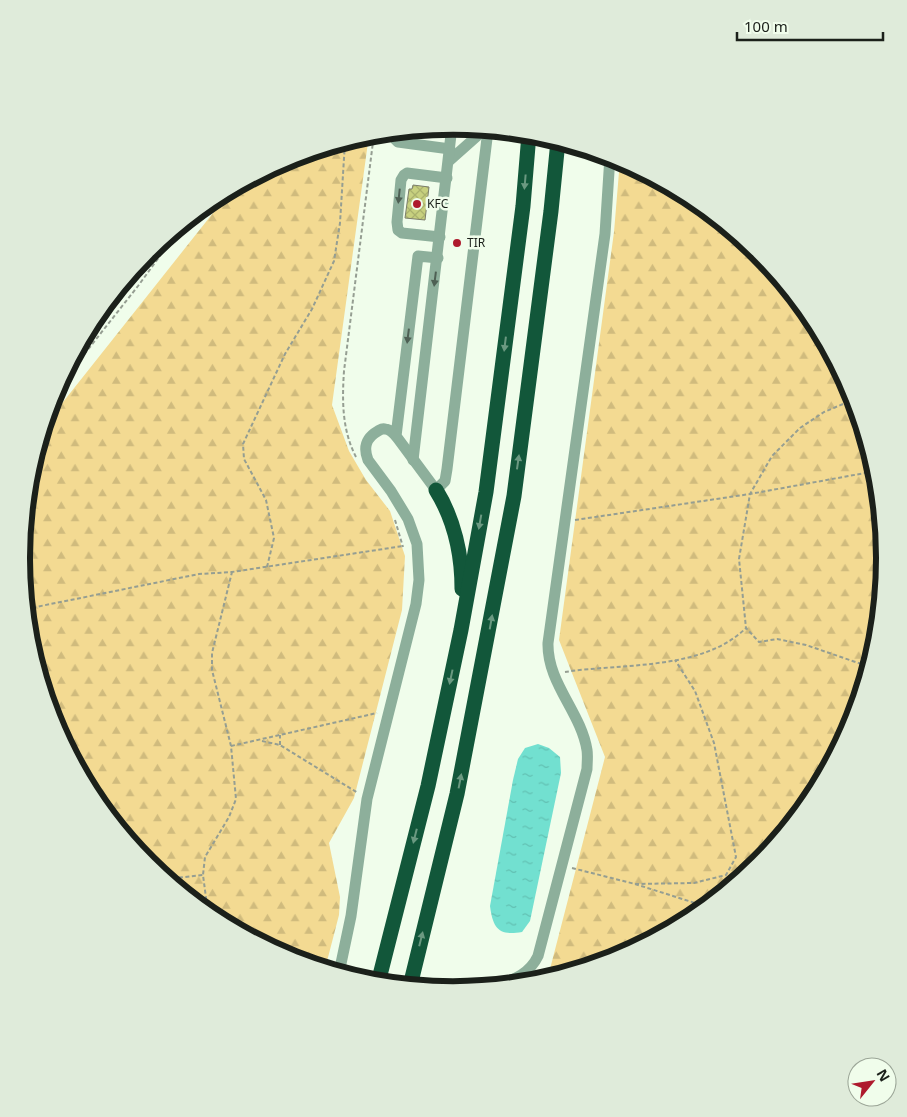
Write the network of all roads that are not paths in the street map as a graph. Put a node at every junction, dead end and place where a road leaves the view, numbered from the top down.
1 (451, 135) edge
2 (478, 136) edge
3 (486, 137) edge
4 (396, 139) edge
5 (528, 142) edge
6 (557, 148) edge
7 (449, 155) junction
8 (609, 164) edge
9 (447, 178) junction
10 (440, 237) junction
11 (438, 258) junction
12 (396, 436) junction
13 (413, 460) junction
14 (436, 490) junction
15 (461, 630) junction
16 (340, 967) edge
17 (380, 975) edge
18 (518, 977) edge
19 (412, 979) edge

1 - 7 lane
2 - 7 lane
3 - 14 lane
4 - 7 lane
5 -> 15 highway
19 -> 6 highway
7 - 9 lane
8 - 18 lane
9 - 10 lane
9 -> 10 lane
10 - 11 lane
11 -> 12 lane
11 -> 13 lane
12 - 13 lane
12 - 16 lane
13 - 14 lane
14 - 15 highway
15 -> 17 highway

